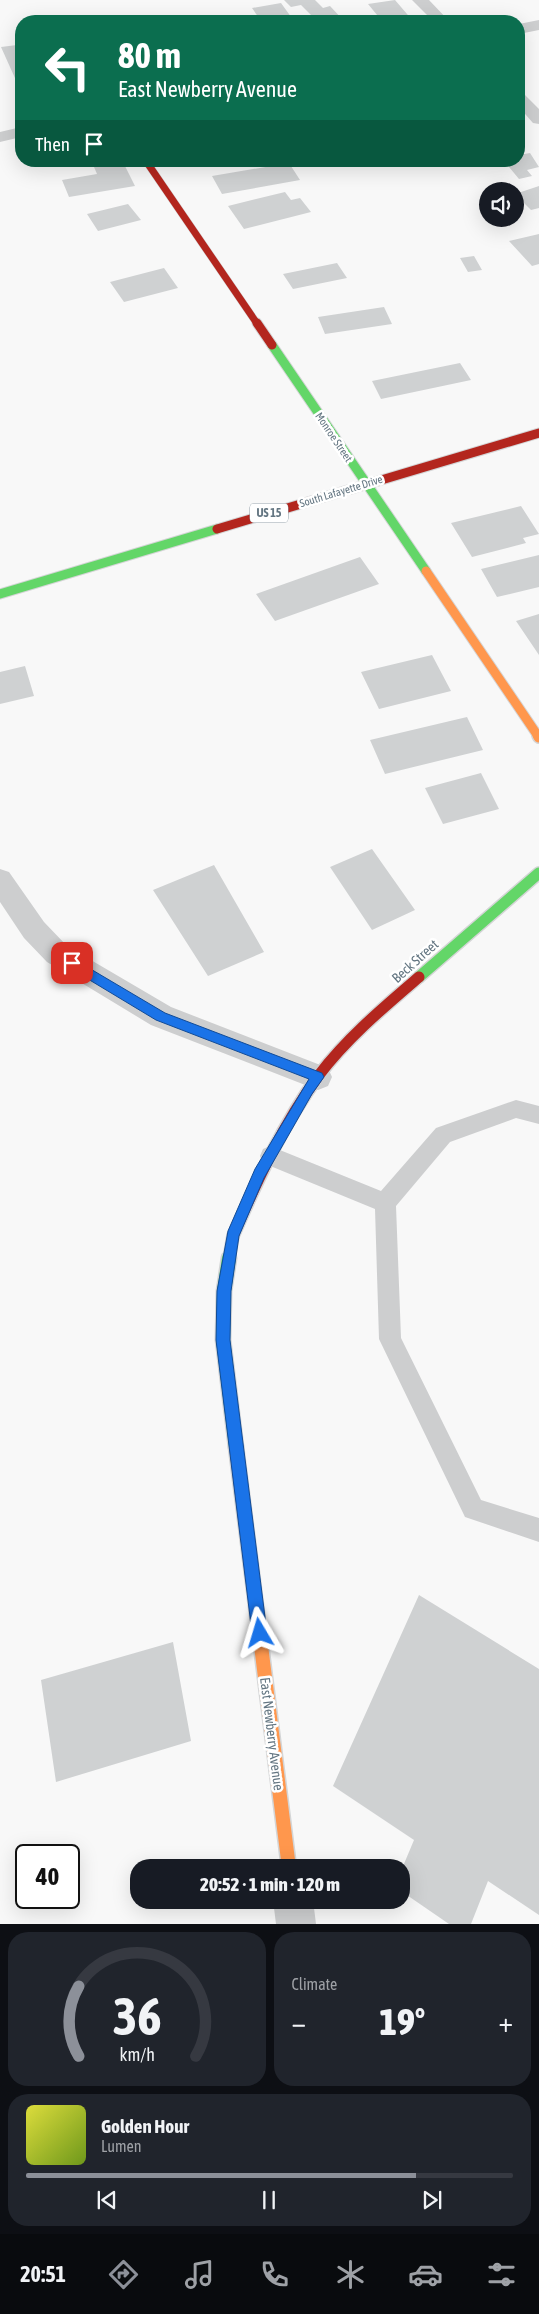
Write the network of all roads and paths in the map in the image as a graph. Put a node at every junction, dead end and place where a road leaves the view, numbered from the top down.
1 (420, 0) edge
2 (435, 15) edge
3 (539, 25) edge
4 (525, 28) edge
5 (525, 104) edge
6 (539, 119) edge
7 (15, 133) edge
8 (0, 137) edge
9 (150, 167) edge
10 (539, 433) edge
11 (366, 484) junction
12 (0, 594) edge
13 (539, 737) edge
14 (539, 873) edge
15 (0, 880) edge
16 (318, 1077) junction
17 (539, 1115) edge
18 (270, 1156) junction
19 (385, 1203) junction
20 (539, 1530) edge
21 (288, 1859) edge
22 (294, 1909) edge
23 (296, 1924) edge

1 - 2 street
3 - 4 street
5 - 6 street
7 - 8 street
9 - 11 street, Monroe Street
10 - 11 street, South Lafayette Drive / US 15
11 - 12 street, South Lafayette Drive / US 15
11 - 13 street, Monroe Street
14 - 16 street, Beck Street
15 - 16 street
16 - 18 street, East Newberry Avenue
17 - 19 lane
18 - 19 lane
18 - 21 street, East Newberry Avenue
19 - 20 lane
22 - 23 street

